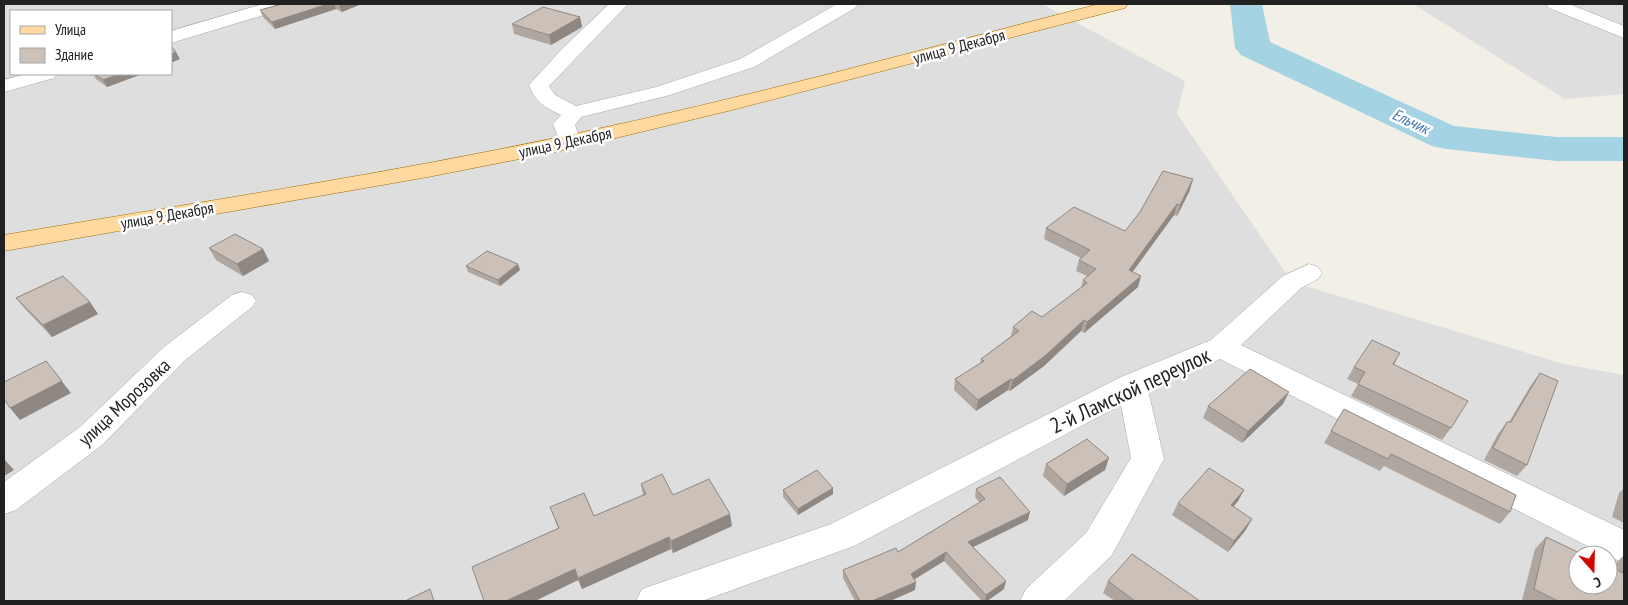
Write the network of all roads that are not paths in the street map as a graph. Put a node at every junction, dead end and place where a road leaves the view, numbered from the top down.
1 (281, 4) edge
2 (619, 4) edge
3 (849, 4) edge
4 (1555, 4) edge
5 (1111, 6) edge
6 (1624, 33) edge
7 (172, 37) edge
8 (43, 75) edge
9 (4, 86) edge
10 (574, 113) junction
11 (570, 142) junction
12 (4, 243) edge
13 (1310, 273) dead end
14 (242, 300) dead end
15 (1221, 347) junction
16 (1132, 385) junction
17 (4, 500) edge
18 (1624, 547) edge
19 (654, 601) edge
20 (1039, 601) edge

1 - 7 street
2 - 10 street
3 - 10 street
4 - 6 street
5 - 11 main road, улица 9 Декабря
8 - 9 street
10 - 11 street
11 - 12 main road, улица 9 Декабря
13 - 15 street
14 - 17 street, улица Морозовка
15 - 16 street, 2-й Ламской переулок
15 - 18 street, 2-й Ламской переулок
16 - 19 street, 2-й Ламской переулок
16 - 20 street

